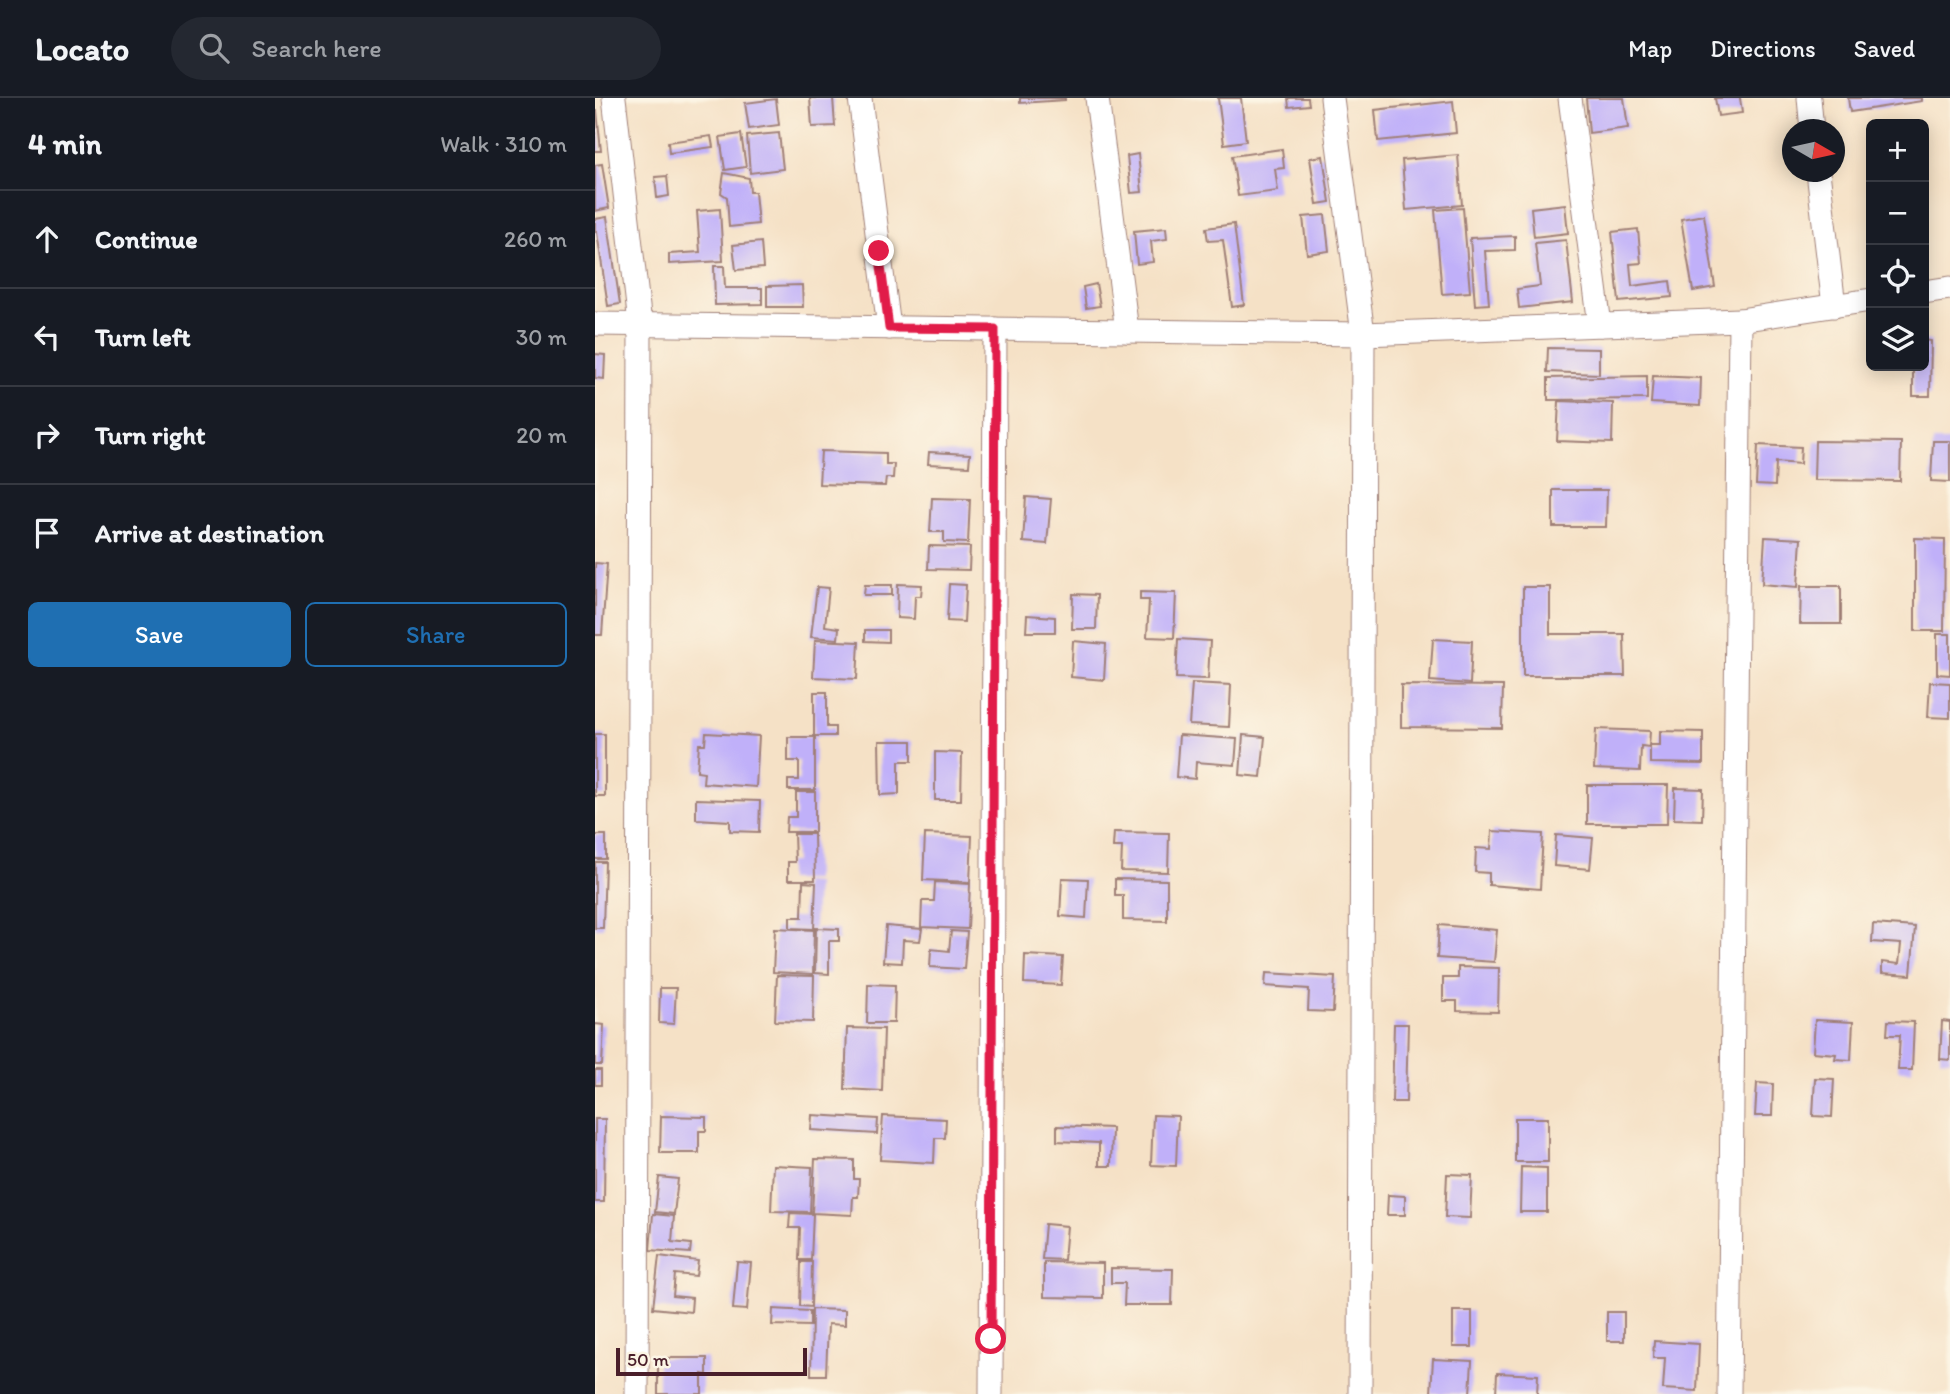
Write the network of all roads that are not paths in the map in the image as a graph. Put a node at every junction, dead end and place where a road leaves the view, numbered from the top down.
1 (614, 98) edge
2 (860, 98) edge
3 (1097, 98) edge
4 (1332, 98) edge
5 (1570, 98) edge
6 (1808, 98) edge
7 (1811, 119) edge
8 (1819, 182) edge
9 (1950, 288) edge
10 (1929, 291) edge
11 (1866, 301) edge
12 (1834, 306) junction
13 (1740, 320) junction
14 (595, 324) edge
15 (640, 324) junction
16 (1600, 325) junction
17 (889, 328) junction
18 (995, 329) junction
19 (1127, 331) junction
20 (1363, 334) junction
21 (637, 1394) edge
22 (991, 1394) edge
23 (1360, 1394) edge
24 (1729, 1394) edge

1 - 15 street
2 - 17 street
3 - 19 street
4 - 20 street
5 - 16 street
6 - 7 street
8 - 12 street
9 - 10 street
11 - 12 street
12 - 13 street
13 - 16 street
13 - 24 street
14 - 15 street
15 - 17 street
15 - 21 street
16 - 20 street
17 - 18 street
18 - 19 street
18 - 22 street
19 - 20 street
20 - 23 street

